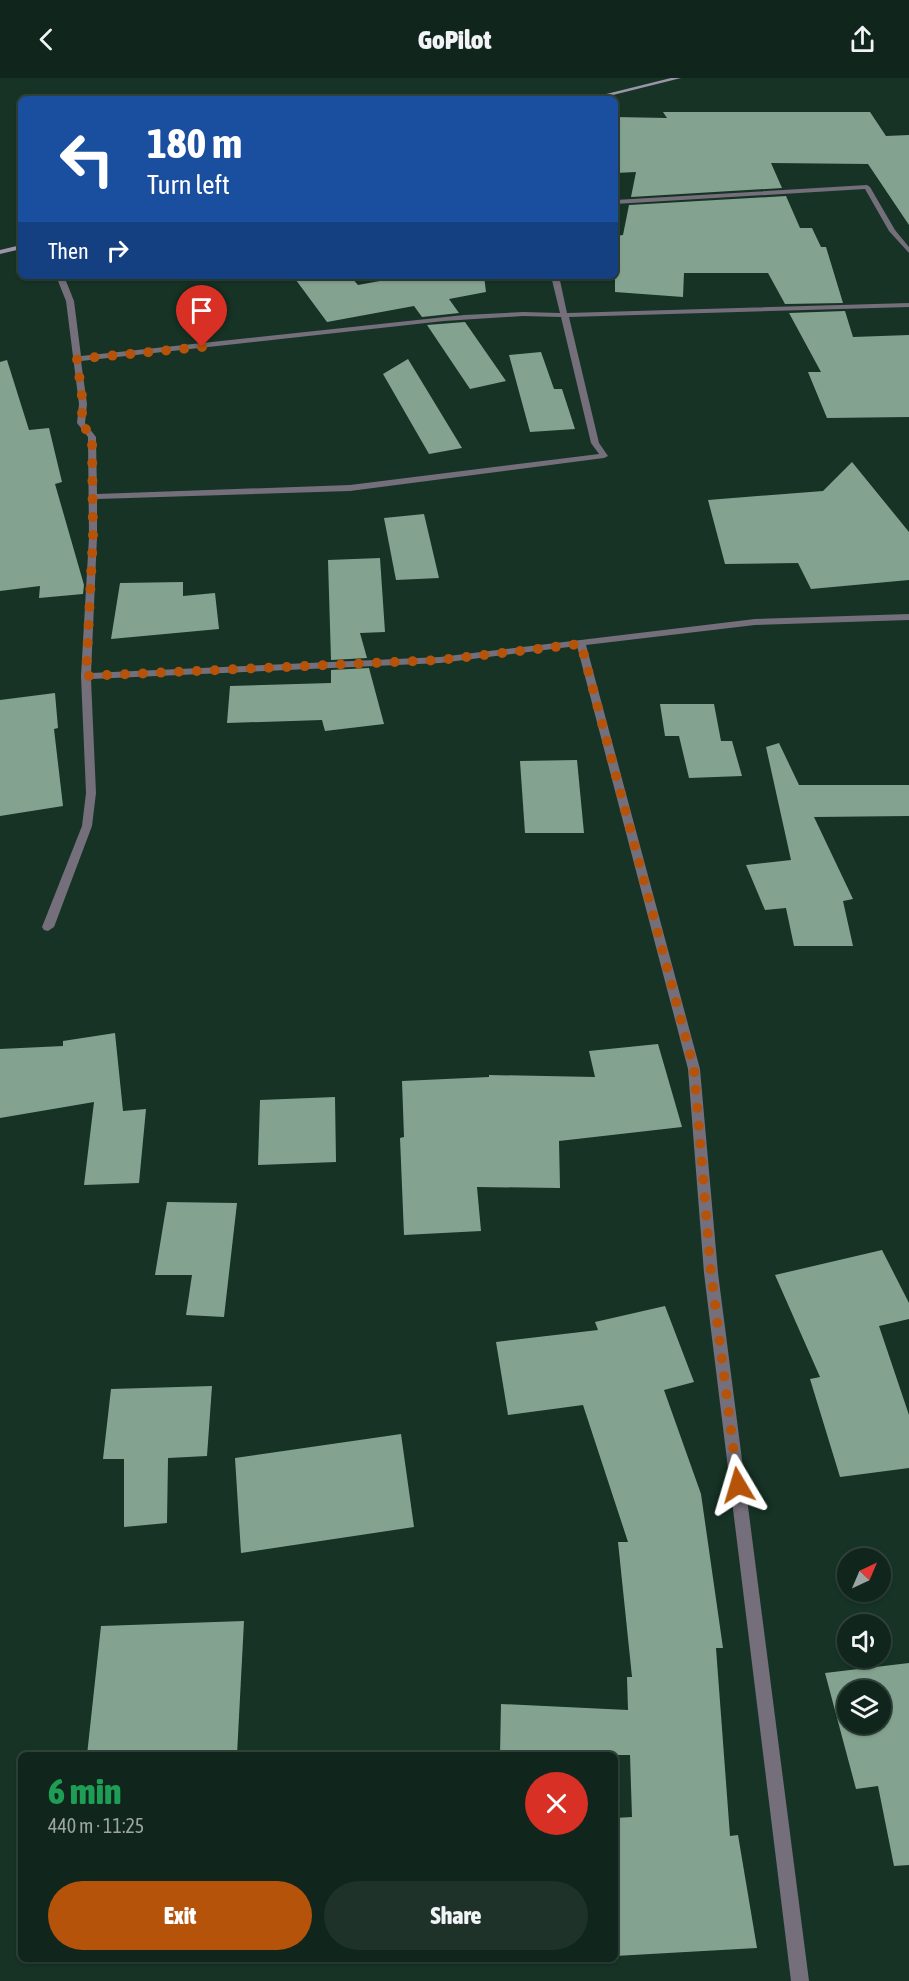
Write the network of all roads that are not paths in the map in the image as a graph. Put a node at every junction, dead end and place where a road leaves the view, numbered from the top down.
1 (678, 78) edge
2 (602, 96) edge
3 (618, 202) edge
4 (18, 248) edge
5 (909, 251) edge
6 (0, 252) edge
7 (61, 279) edge
8 (556, 279) edge
9 (909, 305) edge
10 (563, 315) junction
11 (77, 359) junction
12 (92, 497) junction
13 (909, 617) edge
14 (581, 644) junction
15 (86, 676) junction
16 (48, 927) dead end
17 (800, 1981) edge

1 - 2 main road
3 - 5 street
4 - 6 main road
7 - 11 street
8 - 10 street
9 - 10 street
10 - 11 street
10 - 12 street
11 - 12 street
12 - 15 street
13 - 14 street
14 - 15 street
14 - 17 street
15 - 16 street

